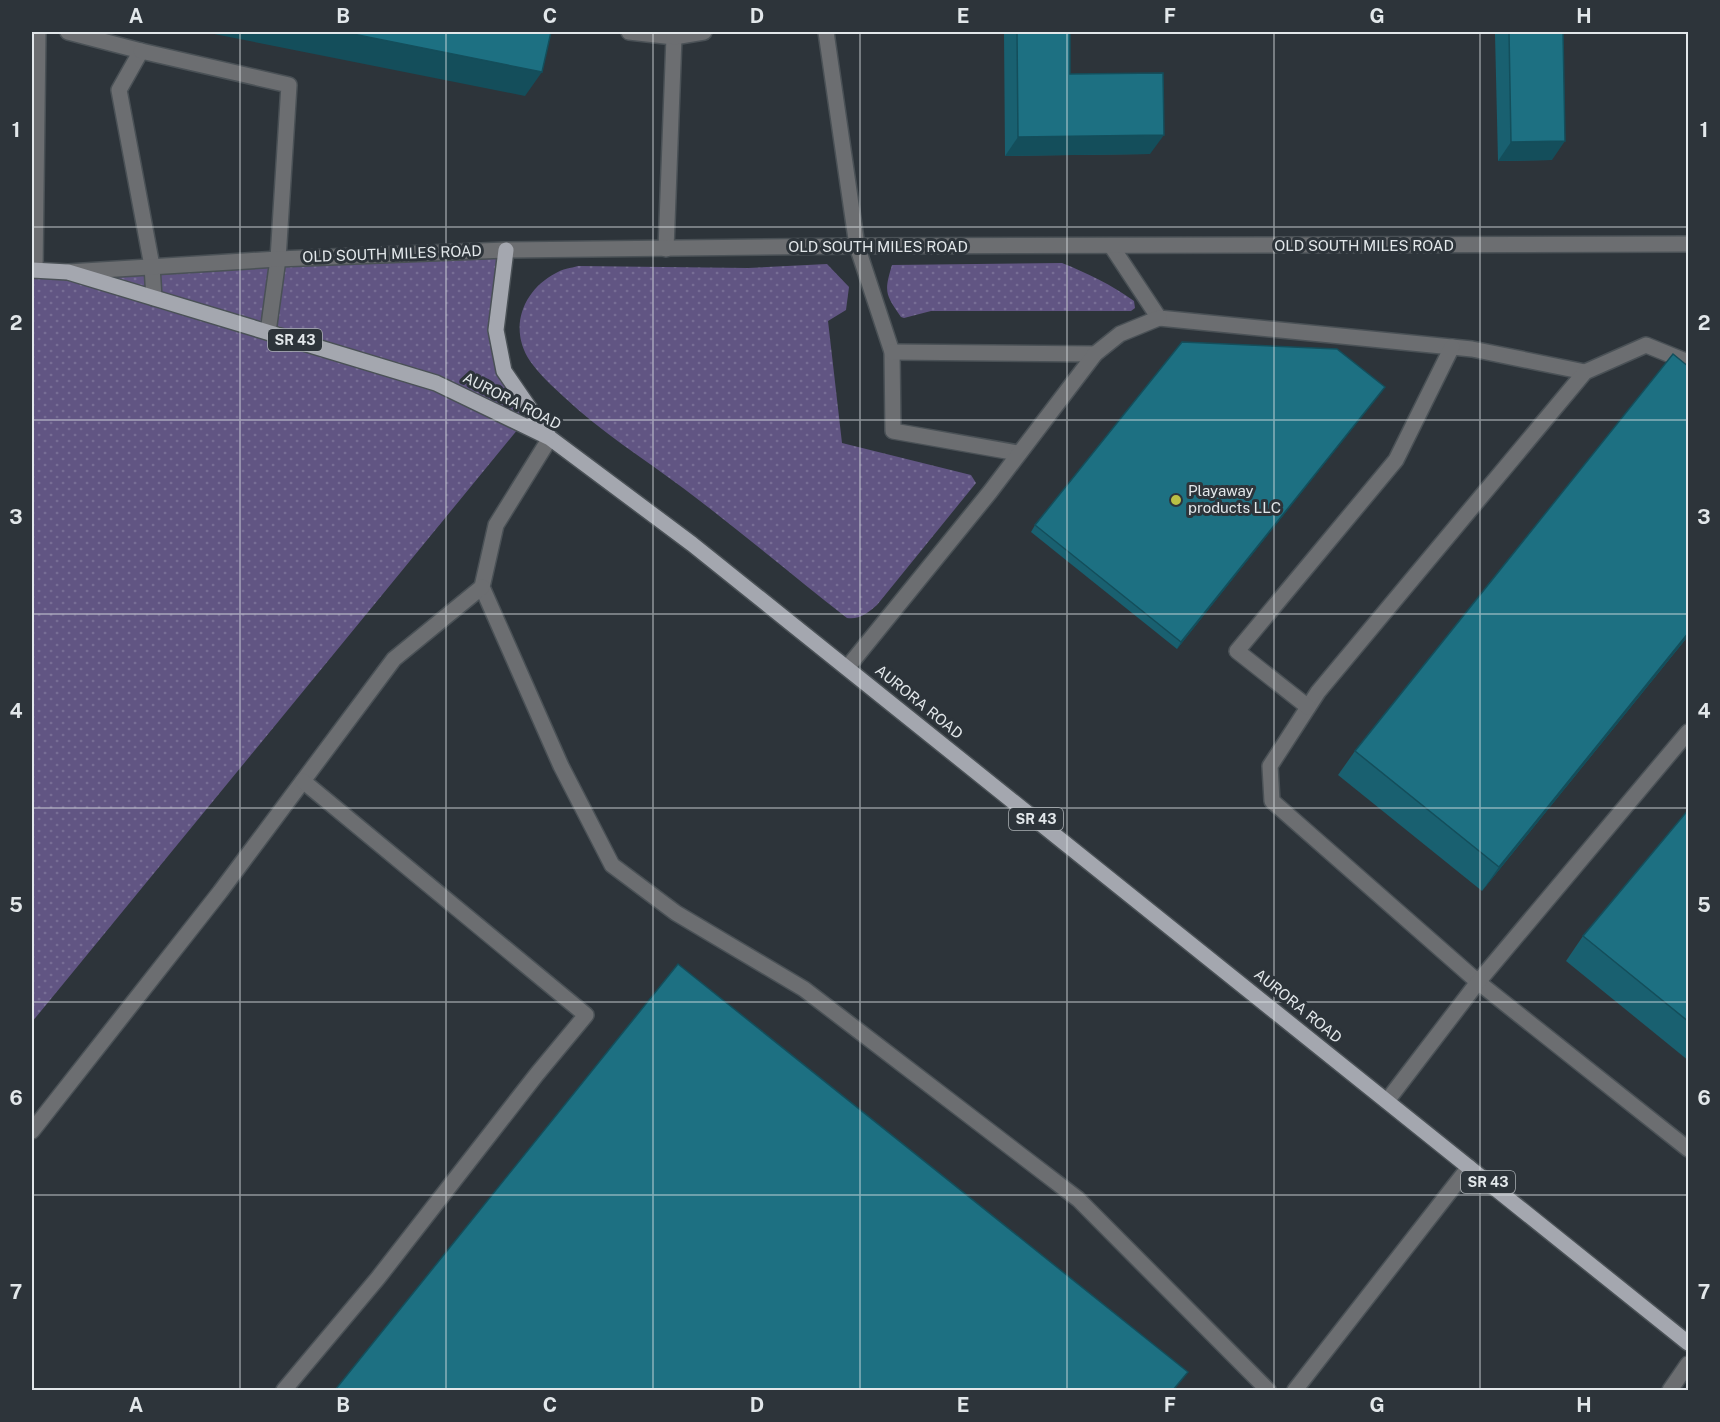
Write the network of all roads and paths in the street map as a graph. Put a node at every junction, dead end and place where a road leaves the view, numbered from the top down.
1 (38, 32) edge
2 (69, 32) edge
3 (629, 32) edge
4 (704, 32) edge
5 (826, 32) edge
6 (674, 37) junction
7 (141, 51) junction
8 (1689, 244) edge
9 (857, 246) junction
10 (1112, 247) junction
11 (666, 249) junction
12 (506, 250) junction
13 (278, 259) junction
14 (152, 266) junction
15 (33, 270) edge
16 (68, 272) junction
17 (154, 298) junction
18 (1159, 318) junction
19 (268, 332) junction
20 (1452, 347) junction
21 (892, 352) junction
22 (1095, 354) junction
23 (1689, 362) edge
24 (1585, 372) junction
25 (550, 438) junction
26 (1018, 453) junction
27 (482, 587) junction
28 (847, 668) junction
29 (1308, 707) junction
30 (1689, 732) edge
31 (303, 781) junction
32 (1478, 982) junction
33 (1387, 1101) junction
34 (32, 1131) edge
35 (1689, 1149) edge
36 (1469, 1167) junction
37 (1689, 1343) edge
38 (1689, 1364) edge
39 (284, 1390) edge
40 (1268, 1390) edge
41 (1295, 1390) edge
42 (1670, 1390) edge

1 - 15 street
2 - 7 street
3 - 6 street
4 - 6 street
5 - 9 street
6 - 11 street
7 - 13 street
7 - 14 street
8 - 10 street, OLD SOUTH MILES ROAD
9 - 10 street, OLD SOUTH MILES ROAD
9 - 11 street, OLD SOUTH MILES ROAD
9 - 21 street
10 - 18 street
11 - 12 street, OLD SOUTH MILES ROAD
12 - 13 street, OLD SOUTH MILES ROAD
12 - 25 main road
13 - 14 street, OLD SOUTH MILES ROAD
13 - 19 street
14 - 16 street, OLD SOUTH MILES ROAD
14 - 17 street
15 - 16 main road, AURORA ROAD / SR 43
16 - 17 main road, AURORA ROAD / SR 43
17 - 19 main road, AURORA ROAD / SR 43
18 - 20 street
18 - 22 street
19 - 25 main road, AURORA ROAD / SR 43
20 - 24 street
20 - 29 street
21 - 22 street
21 - 26 street
22 - 26 street
23 - 24 street
24 - 29 street
25 - 27 street
25 - 28 main road, AURORA ROAD / SR 43
26 - 28 street
27 - 31 street
27 - 40 street
28 - 33 main road, AURORA ROAD / SR 43
29 - 32 street
30 - 32 street
31 - 34 street
31 - 39 street
32 - 33 street
32 - 35 street
33 - 36 main road, AURORA ROAD / SR 43
36 - 37 main road, AURORA ROAD / SR 43
36 - 41 street
38 - 42 street

